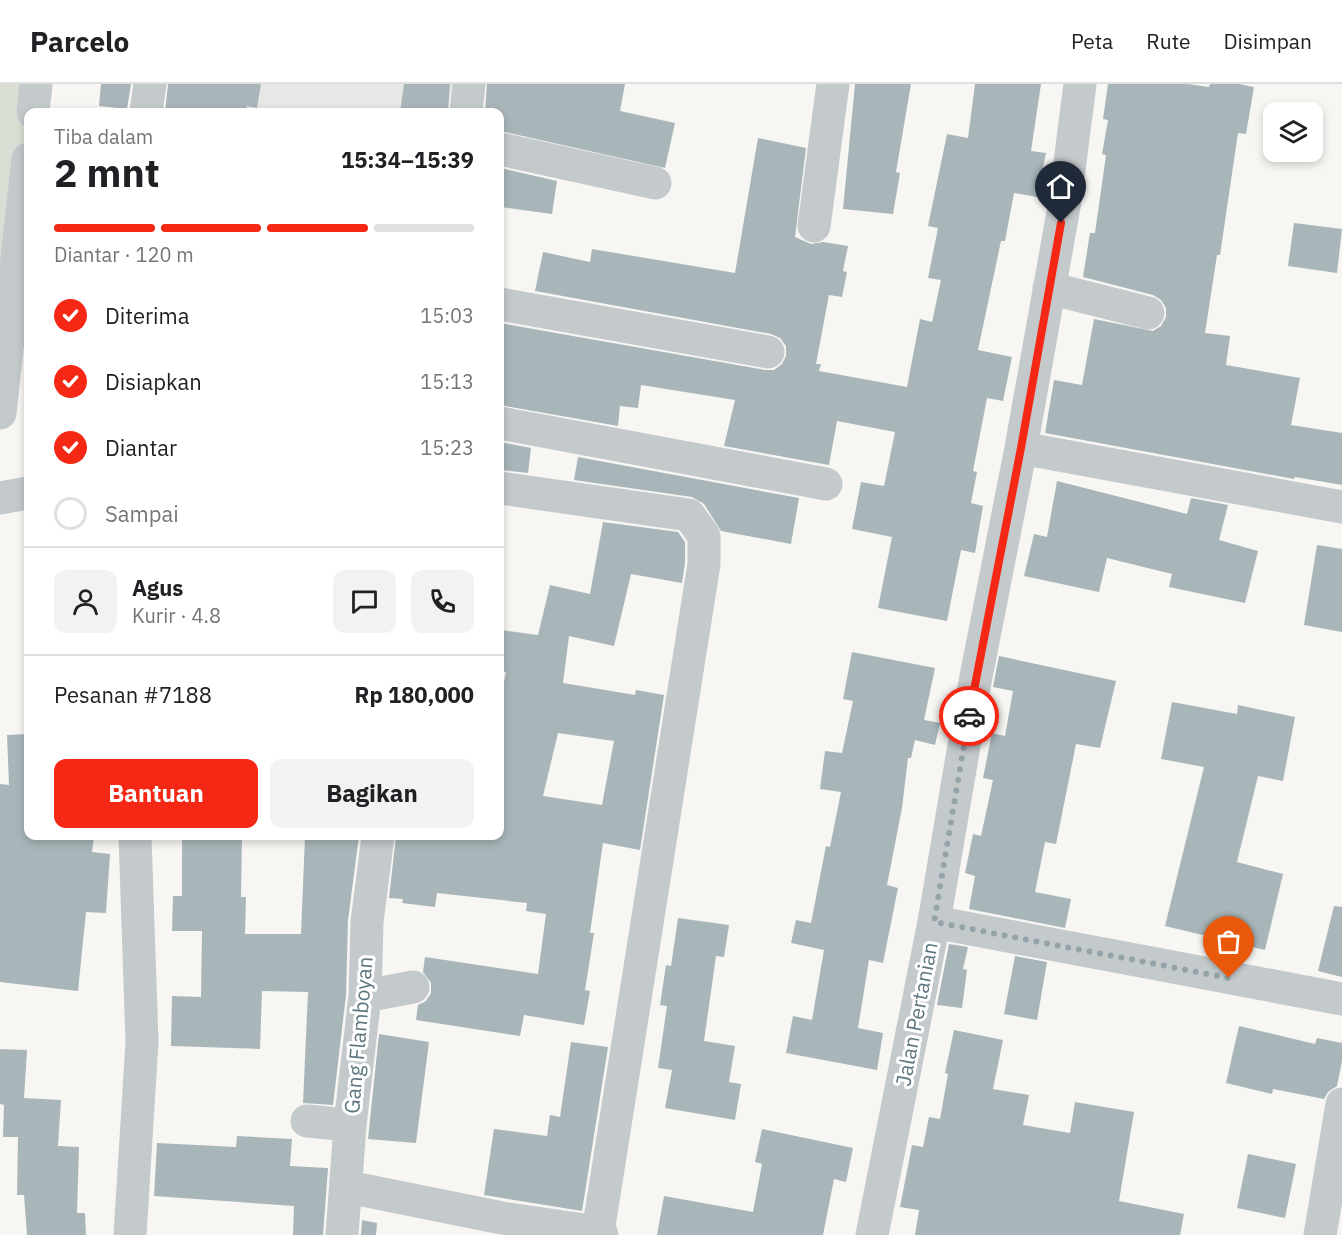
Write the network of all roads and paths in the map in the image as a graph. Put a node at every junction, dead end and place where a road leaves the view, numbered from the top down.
1 (36, 84) edge
2 (150, 84) edge
3 (469, 84) edge
4 (833, 84) edge
5 (1080, 84) edge
6 (33, 108) edge
7 (147, 108) edge
8 (466, 108) edge
9 (504, 150) edge
10 (655, 183) dead end
11 (24, 195) edge
12 (814, 226) dead end
13 (1049, 288) junction
14 (504, 305) edge
15 (1148, 313) dead end
16 (768, 352) dead end
17 (0, 413) edge
18 (504, 424) edge
19 (1021, 448) junction
20 (826, 484) dead end
21 (504, 489) edge
22 (24, 494) edge
23 (0, 498) edge
24 (1342, 507) edge
25 (135, 840) edge
26 (378, 840) edge
27 (934, 922) junction
28 (413, 987) dead end
29 (365, 996) junction
30 (1342, 999) edge
31 (1342, 1104) edge
32 (308, 1121) dead end
33 (350, 1125) junction
34 (348, 1187) junction
35 (600, 1233) edge
36 (130, 1235) edge
37 (342, 1235) edge
38 (872, 1235) edge
39 (1320, 1235) edge

1 - 6 street
2 - 7 street
3 - 8 street
4 - 12 street
5 - 13 street, Jalan Pertanian
9 - 10 street
11 - 17 street
13 - 15 street
13 - 19 street, Jalan Pertanian
14 - 16 street
18 - 20 street
19 - 24 street
19 - 27 street, Jalan Pertanian
21 - 35 street
22 - 23 street
25 - 36 street
26 - 29 street, Gang Flamboyan
27 - 30 street
27 - 38 street, Jalan Pertanian
28 - 29 street
29 - 33 street, Gang Flamboyan
31 - 39 street
32 - 33 street
33 - 34 street, Gang Flamboyan
34 - 35 street
34 - 37 street, Gang Flamboyan

